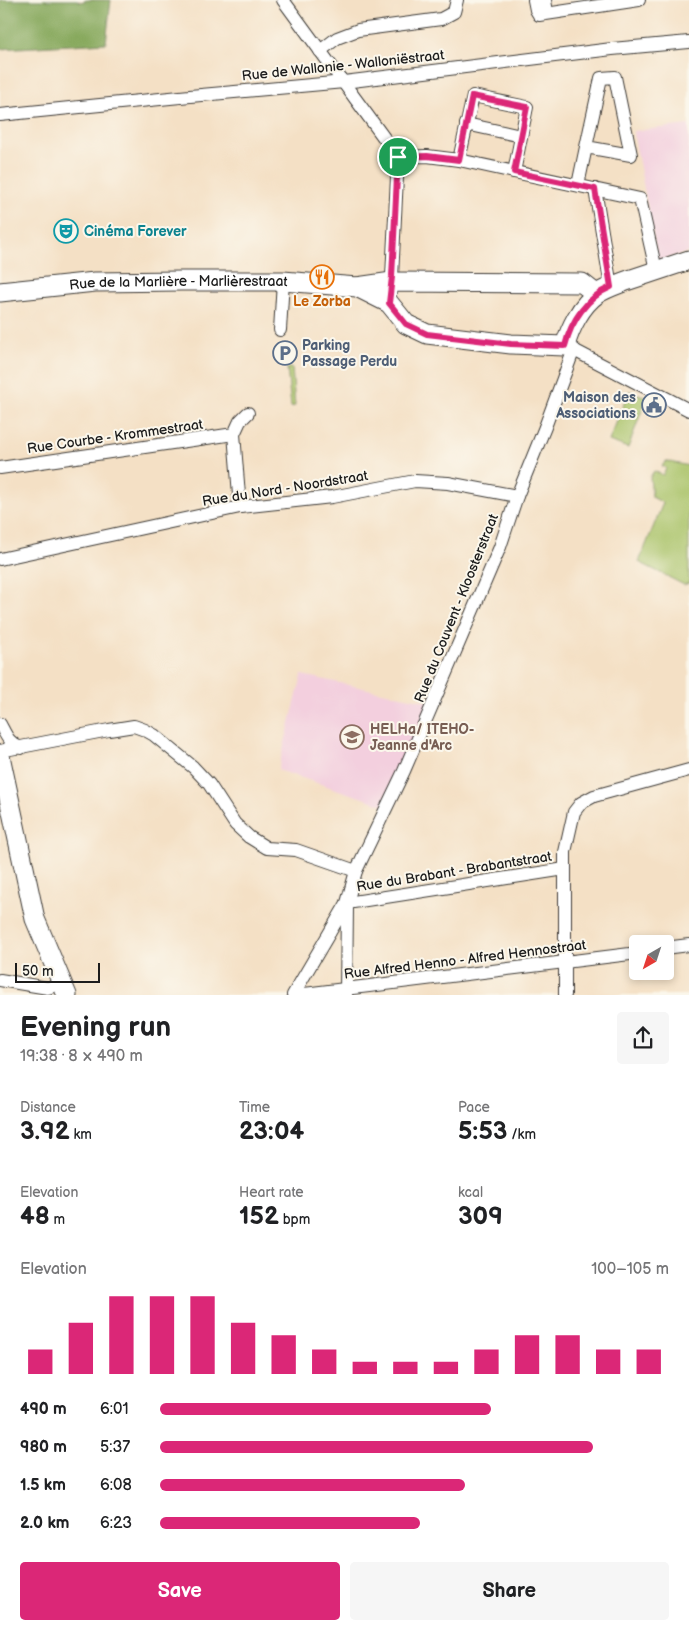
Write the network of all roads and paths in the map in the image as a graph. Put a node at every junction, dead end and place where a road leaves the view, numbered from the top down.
1 (282, 0) edge
2 (457, 0) edge
3 (534, 0) edge
4 (545, 0) edge
5 (639, 0) edge
6 (620, 1) edge
7 (547, 13) junction
8 (689, 42) edge
9 (320, 50) junction
10 (344, 82) junction
11 (0, 115) edge
12 (466, 124) junction
13 (521, 136) junction
14 (586, 147) junction
15 (398, 157) junction
16 (459, 160) junction
17 (514, 172) junction
18 (578, 185) junction
19 (595, 189) junction
20 (689, 260) edge
21 (656, 270) junction
22 (283, 281) junction
23 (392, 282) junction
24 (357, 287) junction
25 (604, 290) junction
26 (0, 292) edge
27 (389, 303) junction
28 (280, 330) dead end
29 (570, 348) junction
30 (689, 410) edge
31 (248, 414) dead end
32 (234, 434) junction
33 (0, 468) edge
34 (517, 496) junction
35 (240, 507) junction
36 (0, 559) edge
37 (0, 724) edge
38 (21, 748) junction
39 (0, 752) edge
40 (0, 756) edge
41 (689, 770) edge
42 (565, 869) junction
43 (356, 871) junction
44 (347, 903) junction
45 (689, 945) edge
46 (674, 947) edge
47 (629, 953) edge
48 (566, 962) junction
49 (0, 980) edge
50 (64, 989) edge
51 (346, 992) edge
52 (295, 995) edge
53 (565, 995) edge

1 - 9 street
2 - 9 street
3 - 7 street
4 - 7 street
5 - 6 street
6 - 7 street
8 - 10 street, Rue de Wallonie - Walloniëstraat
9 - 10 street
10 - 11 street, Rue de Wallonie - Walloniëstraat
10 - 15 street
12 - 13 street
12 - 13 street
12 - 16 street
13 - 17 street
14 - 14 street
14 - 18 street
15 - 16 street
15 - 23 street
16 - 17 street
17 - 18 street
18 - 19 street
19 - 21 street
19 - 25 street
20 - 21 street
21 - 25 street
22 - 24 street, Rue de la Marlière - Marlièrestraat
22 - 26 street, Rue de la Marlière - Marlièrestraat
22 - 28 street
23 - 24 street, Rue de la Marlière - Marlièrestraat
23 - 25 street, Rue de la Marlière - Marlièrestraat
23 - 27 street
24 - 27 street, Rue de la Marlière - Marlièrestraat
25 - 29 street
27 - 29 street, Rue de la Marlière - Marlièrestraat
29 - 30 street
29 - 34 street, Rue du Couvent - Kloosterstraat
31 - 32 street
32 - 33 street, Rue Courbe - Krommestraat
32 - 35 street
34 - 35 street, Rue du Nord - Noordstraat
34 - 43 street, Rue du Couvent - Kloosterstraat
35 - 36 street, Rue du Nord - Noordstraat
37 - 38 street
38 - 39 street
38 - 43 street
40 - 50 street
41 - 42 street
42 - 44 street, Rue du Brabant - Brabantstraat
42 - 48 street
43 - 44 street, Rue du Couvent - Kloosterstraat
44 - 51 street, Rue du Couvent - Kloosterstraat
44 - 52 street, Rue du Couvent - Kloosterstraat
45 - 46 street
47 - 48 street, Rue Alfred Henno - Alfred Hennostraat
48 - 51 street, Rue Alfred Henno - Alfred Hennostraat
48 - 53 street
49 - 50 street
51 - 52 street, Rue Alfred Henno - Alfred Hennostraat

